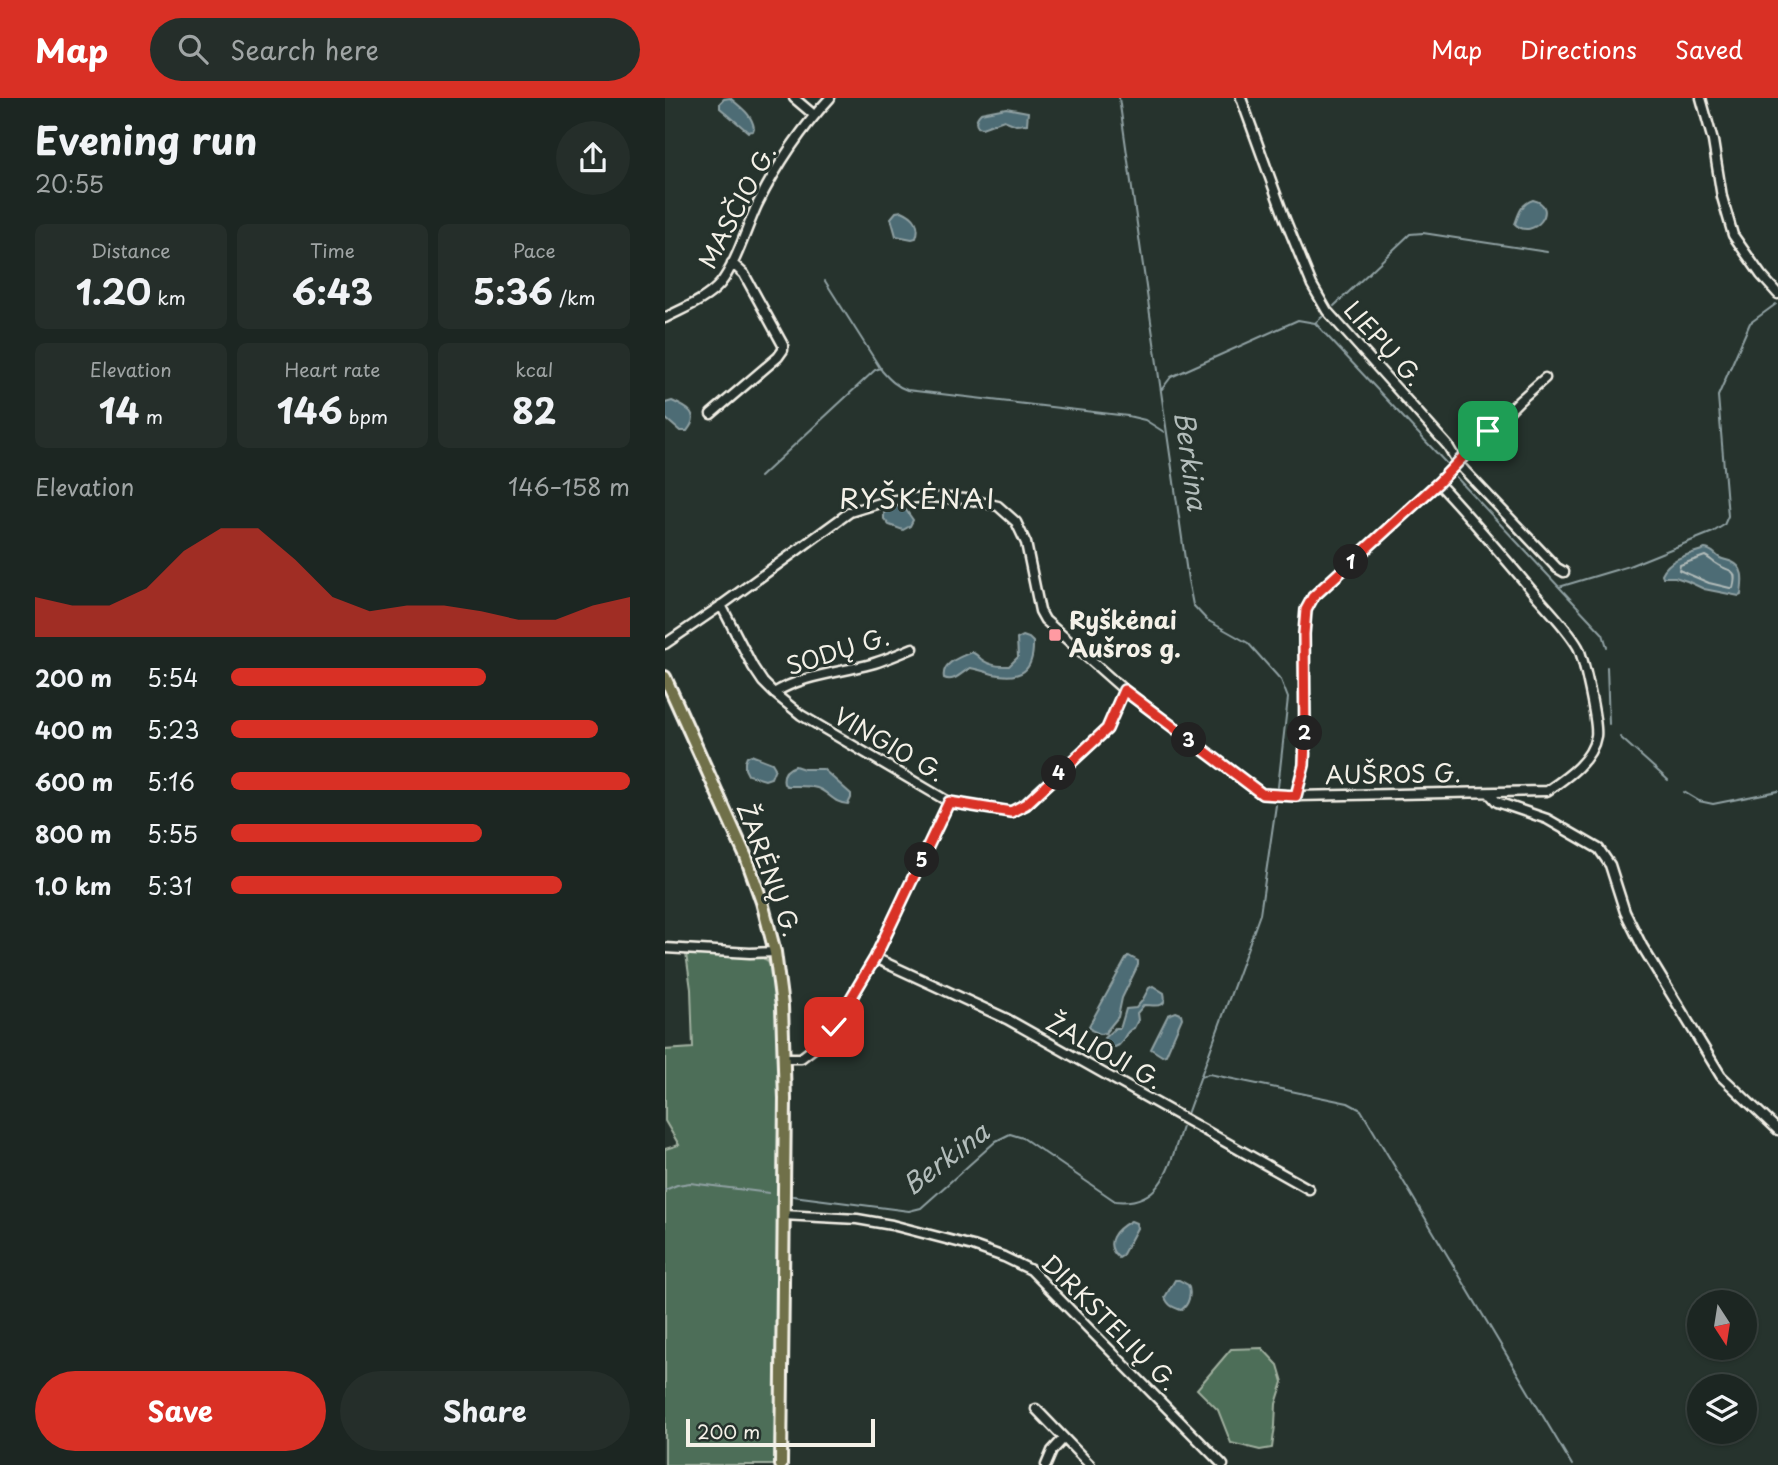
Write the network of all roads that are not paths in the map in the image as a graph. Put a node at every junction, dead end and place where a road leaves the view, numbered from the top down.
1 (794, 98) edge
2 (830, 98) edge
3 (1241, 98) edge
4 (1701, 98) edge
5 (814, 115) junction
6 (731, 262) junction
7 (1778, 294) edge
8 (665, 318) edge
9 (1545, 378) dead end
10 (711, 414) dead end
11 (1458, 463) junction
12 (1438, 483) junction
13 (1564, 572) dead end
14 (721, 605) junction
15 (665, 644) edge
16 (913, 649) dead end
17 (665, 677) edge
18 (1124, 690) junction
19 (774, 693) junction
20 (1489, 793) junction
21 (1296, 796) junction
22 (949, 802) junction
23 (665, 948) edge
24 (775, 952) junction
25 (875, 958) junction
26 (783, 1058) junction
27 (1778, 1130) edge
28 (1309, 1189) dead end
29 (783, 1215) junction
30 (1036, 1409) dead end
31 (1064, 1438) junction
32 (781, 1465) edge
33 (1046, 1465) edge
34 (1090, 1465) edge
35 (1223, 1465) edge

1 - 5 street
2 - 5 street, MASČIO G.
3 - 11 street, LIEPŲ G.
4 - 7 street
5 - 6 street, MASČIO G.
6 - 8 street, MASČIO G.
6 - 10 street
9 - 11 street
11 - 12 street
11 - 13 street, LIEPŲ G.
12 - 20 street, AUŠROS G.
12 - 21 street
14 - 15 street, AUŠROS G.
14 - 18 street, AUŠROS G.
14 - 19 street, VINGIO G.
16 - 19 street, SODŲ G.
17 - 24 main road, ŽARĖNŲ G.
18 - 21 street, AUŠROS G.
18 - 22 street, VINGIO G.
19 - 22 street, VINGIO G.
20 - 21 street, AUŠROS G.
20 - 27 street
22 - 25 street
23 - 24 street
24 - 26 main road, ŽARĖNŲ G.
25 - 26 street
25 - 28 street, ŽALIOJI G.
26 - 29 main road, ŽARĖNŲ G.
29 - 32 main road, ŽARĖNŲ G.
29 - 35 street, DIRKSTELIŲ G.
30 - 31 street
31 - 33 street
31 - 34 street

